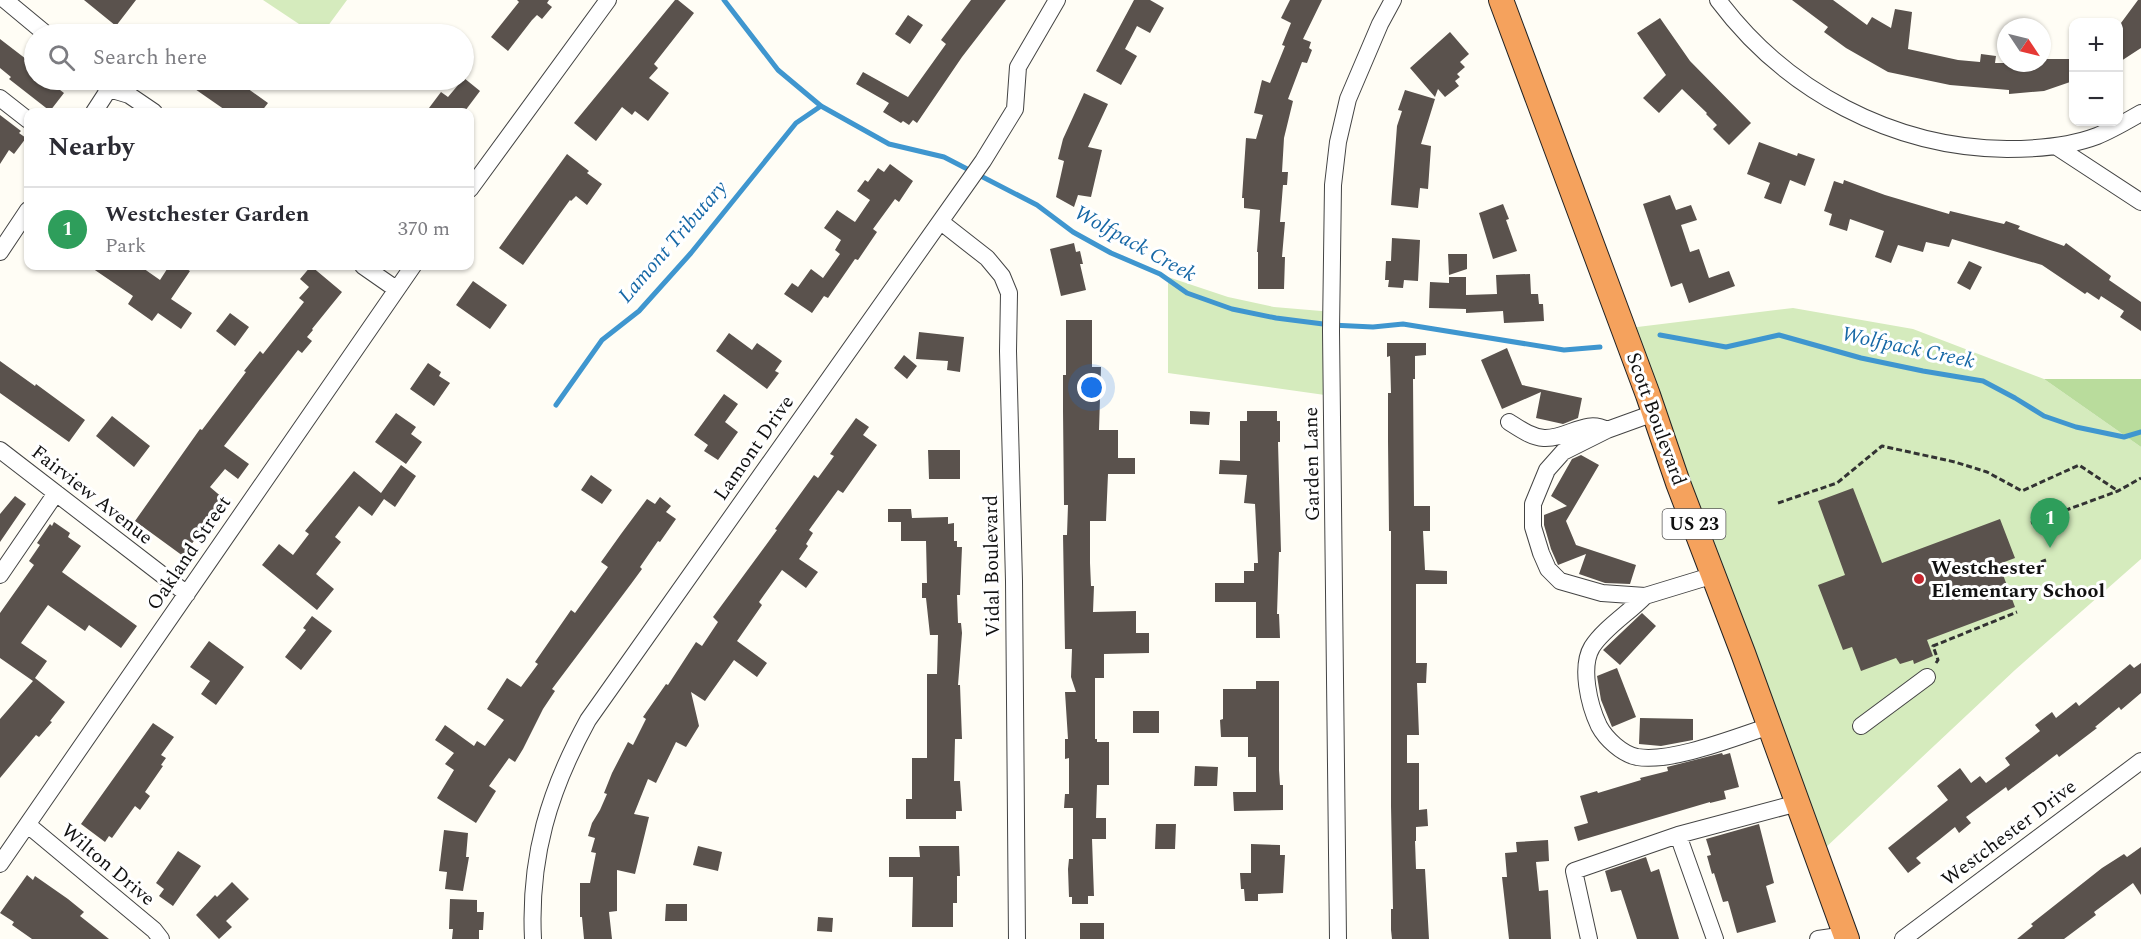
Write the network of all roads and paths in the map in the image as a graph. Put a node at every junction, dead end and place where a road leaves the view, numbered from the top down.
1 (5, 0) edge
2 (608, 0) edge
3 (1057, 0) edge
4 (1393, 0) edge
5 (1501, 0) edge
6 (1718, 0) edge
7 (34, 24) edge
8 (102, 90) edge
9 (119, 90) edge
10 (0, 98) edge
11 (95, 108) edge
12 (148, 108) edge
13 (2141, 113) edge
14 (24, 117) edge
15 (2057, 147) junction
16 (474, 184) edge
17 (2141, 202) edge
18 (24, 216) edge
19 (941, 222) junction
20 (0, 252) edge
21 (369, 270) edge
22 (410, 270) edge
23 (396, 289) junction
24 (1654, 413) junction
25 (1509, 423) dead end
26 (1607, 430) junction
27 (0, 450) edge
28 (2141, 478) edge
29 (2118, 491) junction
30 (56, 493) junction
31 (1778, 504) dead end
32 (2031, 523) dead end
33 (2046, 560) dead end
34 (2041, 562) dead end
35 (0, 575) edge
36 (1714, 575) junction
37 (187, 594) junction
38 (1645, 596) junction
39 (2017, 612) dead end
40 (1928, 677) joint
41 (1770, 726) junction
42 (1861, 726) dead end
43 (2141, 761) edge
44 (1798, 803) junction
45 (28, 825) junction
46 (1678, 835) junction
47 (0, 864) edge
48 (1846, 937) edge
49 (161, 939) edge
50 (532, 939) edge
51 (1017, 939) edge
52 (1338, 939) edge
53 (1589, 939) edge
54 (1715, 939) edge
55 (1818, 939) edge
56 (1903, 939) edge

1 - 7 street
2 - 16 street
3 - 19 street, Lamont Drive
4 - 52 street, Garden Lane
5 - 24 highway, Scott Boulevard / US 23
6 - 15 street
8 - 11 street
9 - 12 street
10 - 14 street
13 - 15 street
15 - 17 street
18 - 20 street
19 - 50 street, Lamont Drive
19 - 51 street, Vidal Boulevard
21 - 23 street
22 - 23 street, Oakland Street
23 - 37 street, Oakland Street
24 - 26 street
24 - 36 highway, Scott Boulevard / US 23
25 - 26 street
26 - 38 street
27 - 30 street, Fairview Avenue
28 - 29 path
29 - 31 path
29 - 32 path
30 - 35 street
30 - 37 street, Fairview Avenue
33 - 34 path
36 - 38 street
36 - 41 highway, Scott Boulevard / US 23
37 - 45 street, Oakland Street
38 - 41 street
39 - 40 path
40 - 42 street
41 - 44 highway, Scott Boulevard / US 23
43 - 56 street, Westchester Drive
44 - 46 street
44 - 48 highway, Scott Boulevard / US 23
45 - 47 street, Oakland Street
45 - 49 street, Wilton Drive
46 - 53 street
46 - 54 street
48 - 55 street

